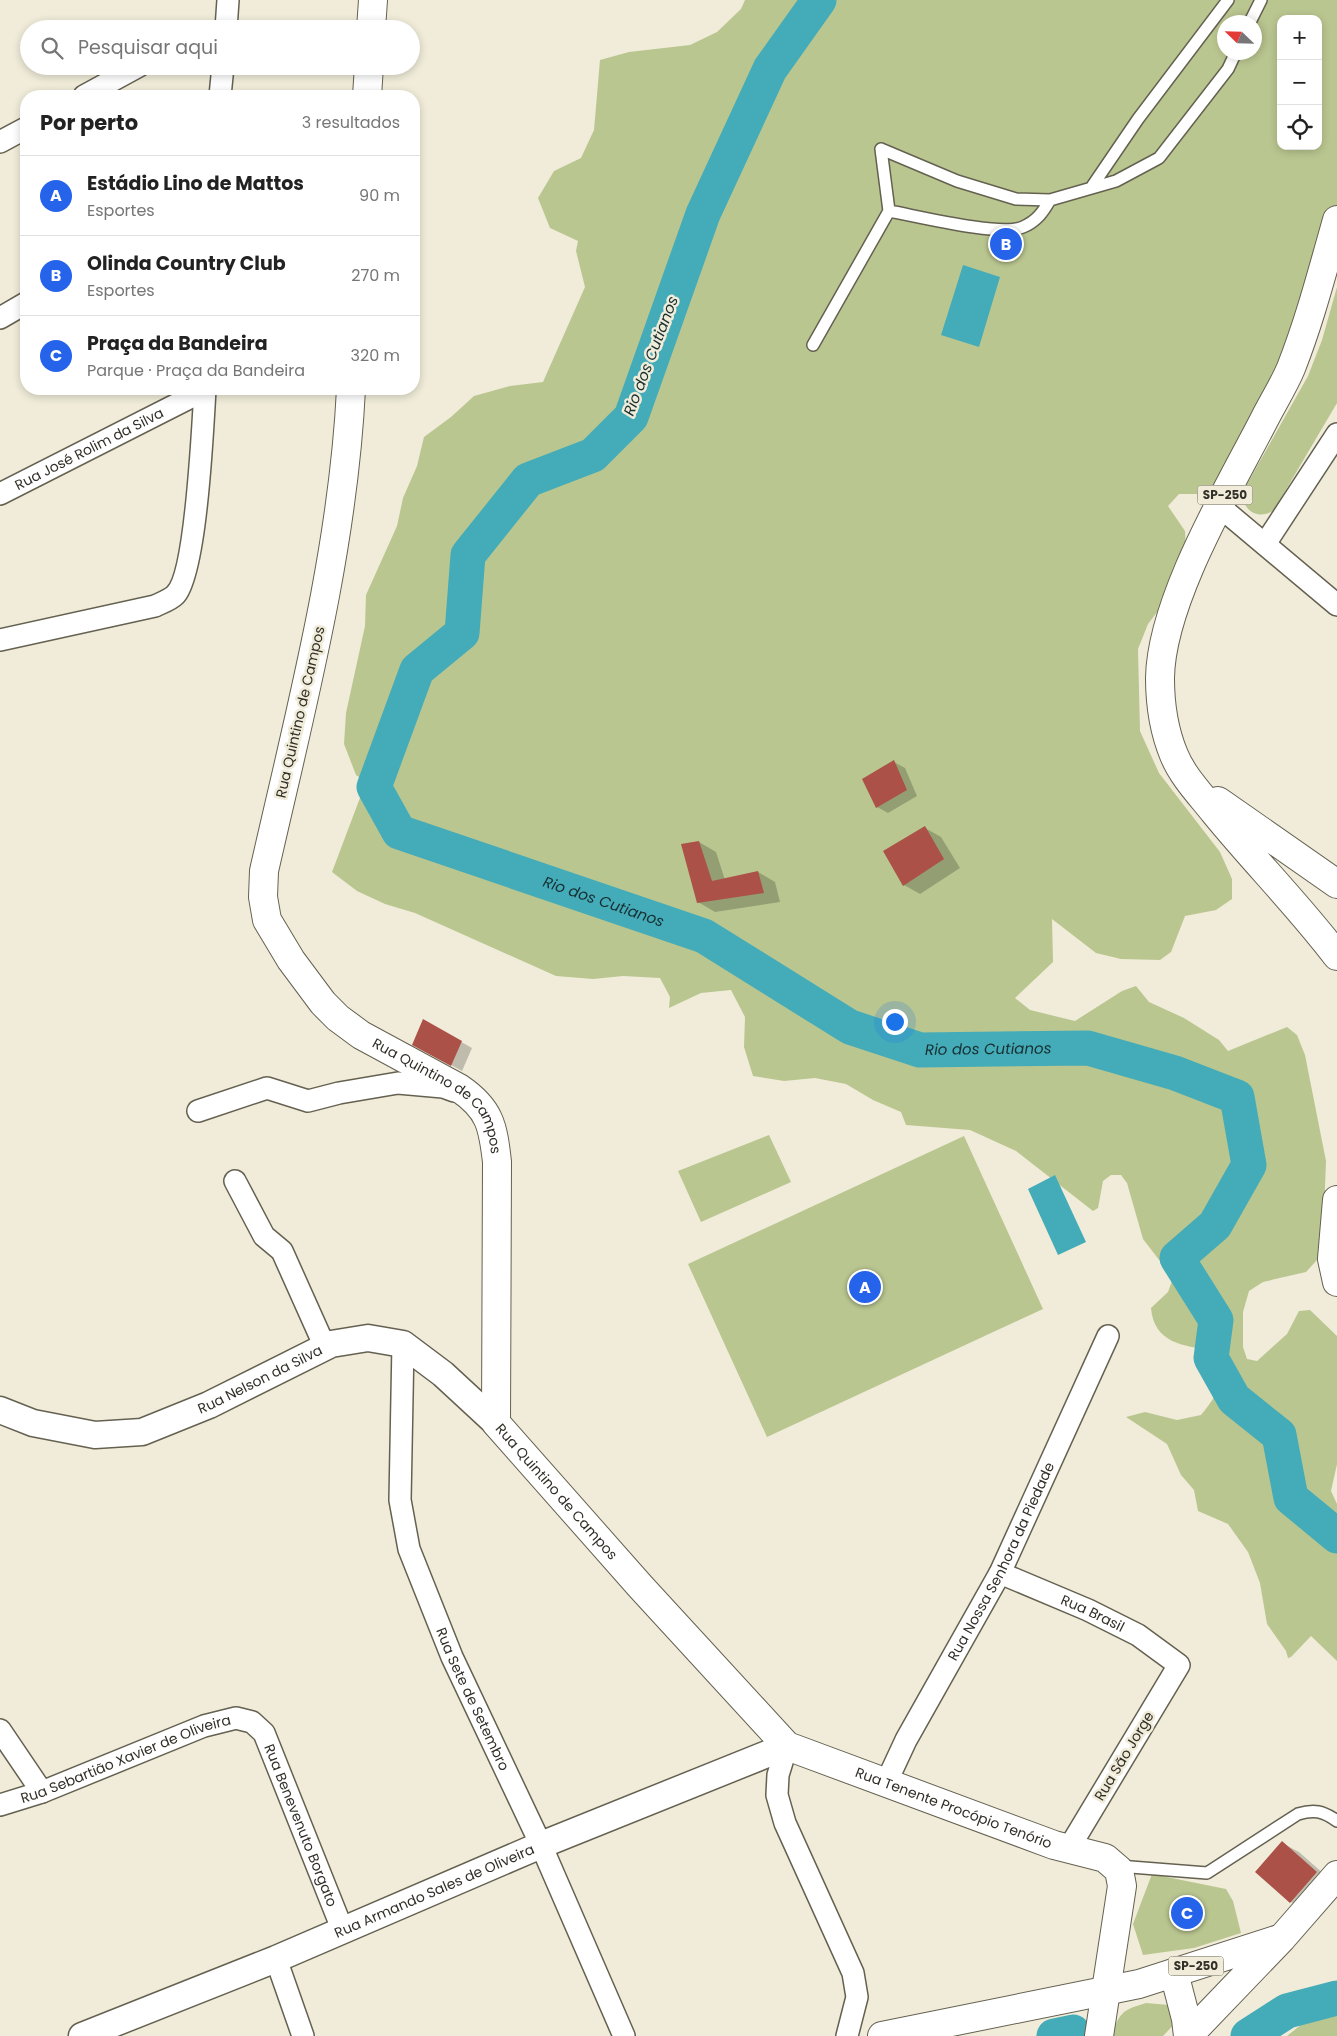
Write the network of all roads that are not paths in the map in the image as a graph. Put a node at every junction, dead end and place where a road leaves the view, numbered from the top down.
1 (373, 0) edge
2 (1228, 0) edge
3 (1261, 0) edge
4 (1254, 15) edge
5 (372, 20) edge
6 (1232, 60) edge
7 (122, 75) edge
8 (222, 75) edge
9 (368, 75) edge
10 (95, 90) edge
11 (221, 90) edge
12 (367, 90) edge
13 (20, 131) edge
14 (0, 142) edge
15 (1091, 188) junction
16 (1050, 200) junction
17 (889, 211) junction
18 (1337, 220) edge
19 (20, 306) edge
20 (0, 318) edge
21 (813, 345) dead end
22 (195, 395) edge
23 (205, 395) edge
24 (352, 395) edge
25 (1337, 434) edge
26 (0, 494) edge
27 (1219, 506) junction
28 (1264, 544) junction
29 (1337, 605) edge
30 (0, 640) edge
31 (1185, 776) junction
32 (1337, 884) edge
33 (1337, 956) edge
34 (472, 1096) junction
35 (198, 1111) dead end
36 (235, 1181) dead end
37 (1337, 1200) edge
38 (1337, 1282) edge
39 (1108, 1336) dead end
40 (403, 1344) junction
41 (325, 1347) junction
42 (0, 1410) edge
43 (496, 1423) junction
44 (1000, 1573) junction
45 (1179, 1665) joint
46 (252, 1722) joint
47 (0, 1730) edge
48 (787, 1746) junction
49 (886, 1783) junction
50 (42, 1792) junction
51 (0, 1805) edge
52 (1337, 1821) edge
53 (541, 1845) junction
54 (1069, 1848) junction
55 (1116, 1868) junction
56 (1337, 1875) edge
57 (343, 1931) junction
58 (1282, 1938) junction
59 (276, 1959) junction
60 (1174, 1973) junction
61 (1107, 1989) junction
62 (82, 2036) edge
63 (303, 2036) edge
64 (624, 2036) edge
65 (847, 2036) edge
66 (882, 2036) edge
67 (1099, 2036) edge
68 (1188, 2036) edge

1 - 5 main road
2 - 15 lane
3 - 4 lane
6 - 15 lane
7 - 10 street
8 - 11 street
9 - 12 main road
13 - 14 street
15 - 16 lane
16 - 17 lane
16 - 17 lane
17 - 21 lane
18 - 27 main road, SP-250
19 - 20 street
22 - 26 street, Rua José Rolim da Silva
23 - 30 street
24 - 34 main road, Rua Quintino de Campos
25 - 28 street
27 - 28 street
27 - 31 main road, SP-250
28 - 29 street
31 - 32 main road, SP-250
31 - 33 main road, SP-250
34 - 35 street
34 - 43 main road, Rua Quintino de Campos
36 - 41 street
37 - 38 main road
39 - 44 street, Rua Nossa Senhora da Piedade
40 - 41 street, Rua Nelson da Silva
40 - 43 street, Rua Nelson da Silva
40 - 53 street, Rua Sete de Setembro
41 - 42 street, Rua Nelson da Silva
43 - 48 main road, Rua Quintino de Campos
44 - 45 street, Rua Brasil
44 - 49 street, Rua Nossa Senhora da Piedade
45 - 54 street, Rua São Jorge
46 - 50 street, Rua Sebartião Xavier de Oliveira
46 - 57 street, Rua Benevenuto Borgato
47 - 50 street
48 - 49 main road, Rua Tenente Procópio Tenório
48 - 53 street, Rua Armando Sales de Oliveira
48 - 65 street
49 - 54 main road, Rua Tenente Procópio Tenório
50 - 51 street, Rua Sebartião Xavier de Oliveira
52 - 55 lane
53 - 57 street, Rua Armando Sales de Oliveira
53 - 64 street, Rua Sete de Setembro
54 - 55 main road, Rua Tenente Procópio Tenório
55 - 61 main road
56 - 58 main road, SP-250
57 - 59 street, Rua Armando Sales de Oliveira
58 - 60 main road, SP-250
58 - 68 main road, SP-250
59 - 62 street, Rua Armando Sales de Oliveira
59 - 63 street
60 - 61 main road, SP-250
60 - 68 main road
61 - 66 main road
61 - 67 main road

